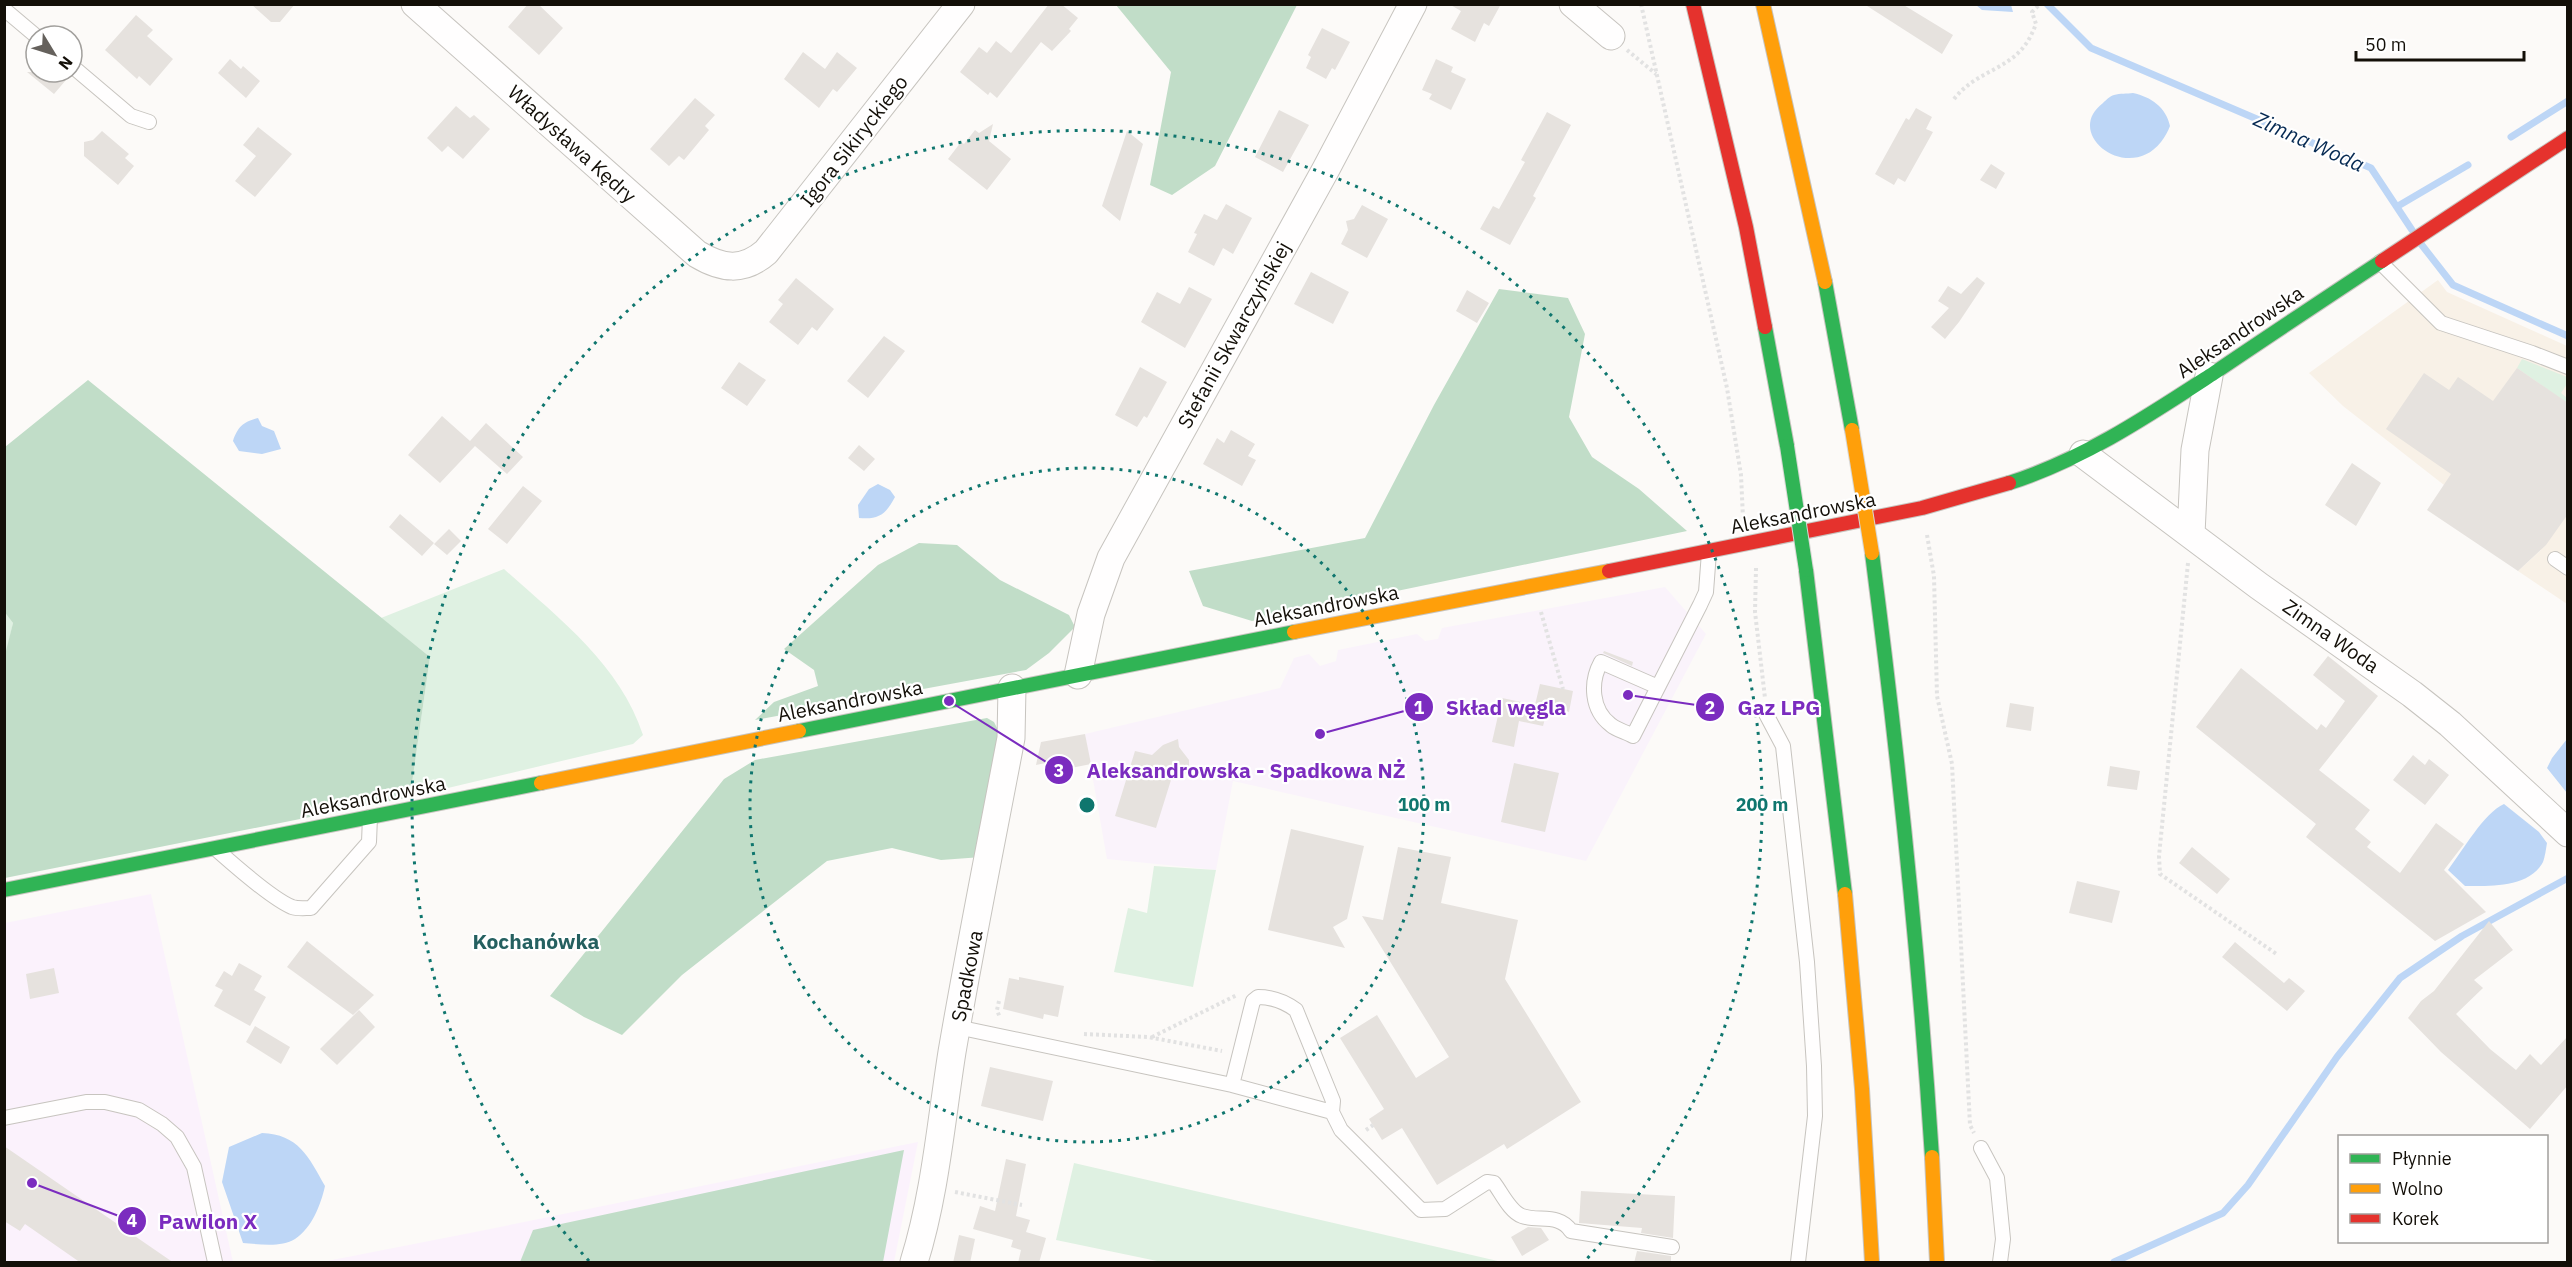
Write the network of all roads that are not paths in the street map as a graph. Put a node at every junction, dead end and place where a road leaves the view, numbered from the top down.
1 (962, 4) edge
2 (1413, 4) edge
3 (1573, 4) edge
4 (1693, 4) edge
5 (1763, 4) edge
6 (4, 9) edge
7 (430, 10) edge
8 (24, 26) edge
9 (1611, 36) road end
10 (84, 76) edge
11 (149, 122) dead end
12 (2568, 138) edge
13 (2380, 262) junction
14 (738, 268) joint
15 (2568, 367) edge
16 (2209, 376) junction
17 (2083, 454) junction
18 (2191, 534) junction
19 (1708, 552) junction
20 (2555, 559) dead end
21 (2568, 568) edge
22 (1078, 675) junction
23 (1658, 687) junction
24 (1012, 688) junction
25 (1766, 714) road end
26 (370, 817) junction
27 (2568, 833) edge
28 (215, 848) junction
29 (4, 890) edge
30 (957, 1027) junction
31 (1232, 1085) junction
32 (1332, 1112) junction
33 (4, 1119) edge
34 (1981, 1148) road end
35 (1672, 1247) dead end
36 (215, 1263) edge
37 (914, 1263) edge
38 (1798, 1263) edge
39 (1872, 1263) edge
40 (1937, 1263) edge
41 (2000, 1263) edge

1 - 14 street, Igora Sikiryckiego
2 - 22 street, Stefanii Skwarczyńskiej
3 - 9 street
4 - 39 main road, bridge
5 - 40 main road, bridge
6 - 8 lane
7 - 14 street, Władysława Kędry
10 - 11 lane
12 - 13 main road, Aleksandrowska
13 - 15 lane
13 - 16 main road, Aleksandrowska
16 - 17 main road, Aleksandrowska
16 - 18 street
17 - 18 street, Zimna Woda
17 - 19 main road, Aleksandrowska
18 - 27 street, Zimna Woda
19 - 22 main road, Aleksandrowska
19 - 23 lane
20 - 21 lane
22 - 24 main road, Aleksandrowska
23 - 23 lane
24 - 26 main road, Aleksandrowska
24 - 30 street, Spadkowa
25 - 38 lane
26 - 28 main road, Aleksandrowska
26 - 28 lane
28 - 29 main road, Aleksandrowska
30 - 31 lane
30 - 37 street, Spadkowa
31 - 32 lane
31 - 32 lane
32 - 35 lane
33 - 36 lane
34 - 41 lane

